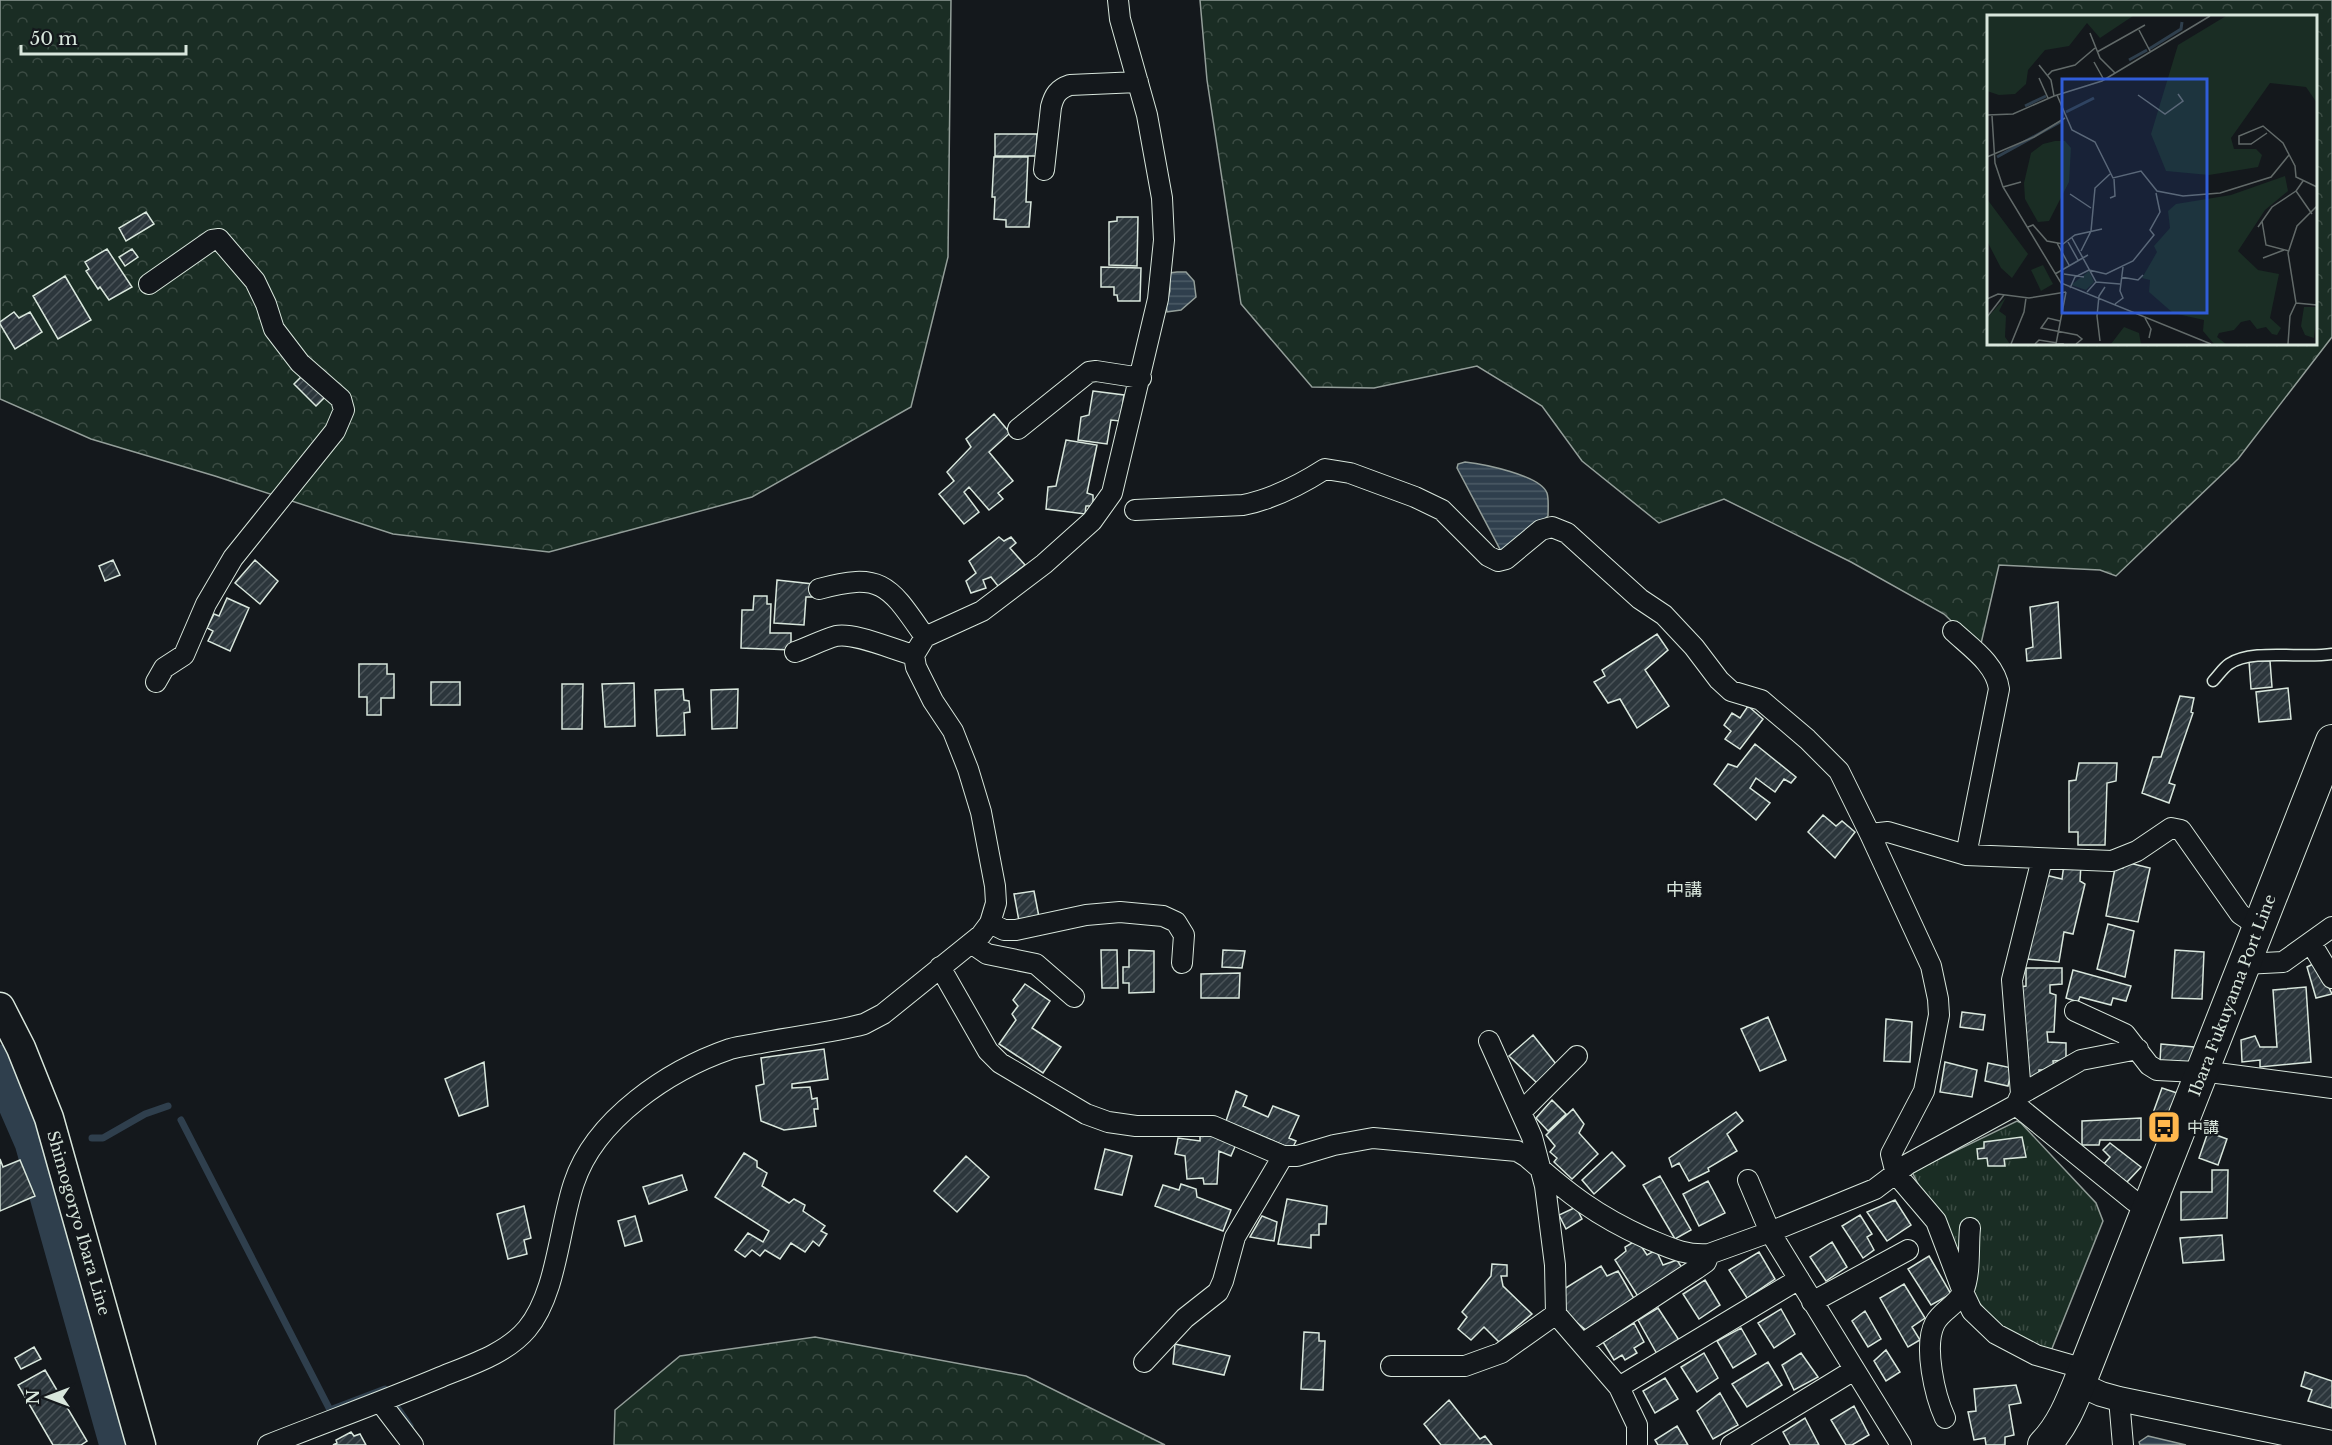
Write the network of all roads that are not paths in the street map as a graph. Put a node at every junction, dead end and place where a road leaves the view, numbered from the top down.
1 (1118, 0) edge
2 (1138, 82) junction
3 (1044, 170) dead end
4 (149, 284) dead end
5 (1141, 378) junction
6 (1018, 429) dead end
7 (1135, 510) dead end
8 (819, 589) dead end
9 (1953, 631) dead end
10 (925, 637) junction
11 (795, 651) dead end
12 (2332, 654) edge
13 (914, 655) junction
14 (2212, 681) dead end
15 (156, 682) dead end
16 (2332, 741) edge
17 (1870, 834) junction
18 (1966, 855) junction
19 (2042, 859) junction
20 (990, 923) junction
21 (2259, 927) junction
22 (2332, 927) edge
23 (971, 943) junction
24 (2311, 943) junction
25 (1182, 963) dead end
26 (2244, 964) junction
27 (940, 967) junction
28 (2332, 978) edge
29 (1074, 997) dead end
30 (2075, 1011) dead end
31 (3, 1022) edge
32 (1489, 1041) dead end
33 (2138, 1049) junction
34 (1577, 1056) dead end
35 (2203, 1072) junction
36 (2332, 1088) edge
37 (2019, 1099) junction
38 (1521, 1112) junction
39 (1283, 1156) junction
40 (1539, 1168) junction
41 (1896, 1174) junction
42 (1748, 1180) dead end
43 (2147, 1208) junction
44 (1970, 1228) dead end
45 (1770, 1232) junction
46 (1908, 1250) dead end
47 (1709, 1254) junction
48 (1799, 1279) junction
49 (1963, 1292) junction
50 (1812, 1302) junction
51 (1556, 1314) junction
52 (1582, 1344) junction
53 (1144, 1362) dead end
54 (1390, 1366) dead end
55 (1854, 1370) junction
56 (2082, 1377) junction
57 (1619, 1387) junction
58 (2119, 1399) junction
59 (381, 1403) junction
60 (1944, 1418) dead end
61 (1763, 1438) edge
62 (2332, 1443) edge
63 (141, 1445) edge
64 (268, 1445) edge
65 (412, 1445) edge
66 (1637, 1445) edge
67 (1731, 1445) edge
68 (1901, 1445) edge
69 (2044, 1445) edge
70 (2123, 1445) edge

1 - 2 street
2 - 3 street
2 - 5 street
4 - 15 street
5 - 6 street
5 - 10 street
7 - 17 street
8 - 10 street
9 - 18 street
10 - 13 street
11 - 13 street
12 - 14 lane
13 - 20 street
16 - 21 main road, Ibara Fukuyama Port Line
17 - 18 street
17 - 41 street
18 - 19 street
19 - 21 street
19 - 37 street
20 - 23 street
20 - 25 street
21 - 26 main road, Ibara Fukuyama Port Line
22 - 24 street
23 - 27 street
23 - 29 street
24 - 26 street
24 - 28 street
26 - 35 main road, Ibara Fukuyama Port Line
27 - 39 street
27 - 59 street
30 - 33 street
31 - 63 main road, Shimogoryo Ibara Line
32 - 38 street
33 - 35 street
33 - 37 street
34 - 38 street
35 - 36 street
35 - 43 main road, Ibara Fukuyama Port Line
37 - 41 street
37 - 43 street
38 - 40 street
39 - 40 street
39 - 53 street
40 - 47 street
40 - 51 street
41 - 45 street
41 - 49 street
42 - 45 street
43 - 56 main road, Ibara Fukuyama Port Line
44 - 49 street
45 - 47 street
45 - 48 street
46 - 50 street
47 - 52 street
48 - 50 street
48 - 57 street
49 - 56 street
49 - 60 street
50 - 55 street
51 - 52 street
51 - 54 street
52 - 57 street
55 - 61 street
55 - 68 street
56 - 58 street
56 - 69 main road, Ibara Fukuyama Port Line
57 - 66 street
58 - 62 street
58 - 70 street
59 - 64 street
59 - 65 street
61 - 67 street

